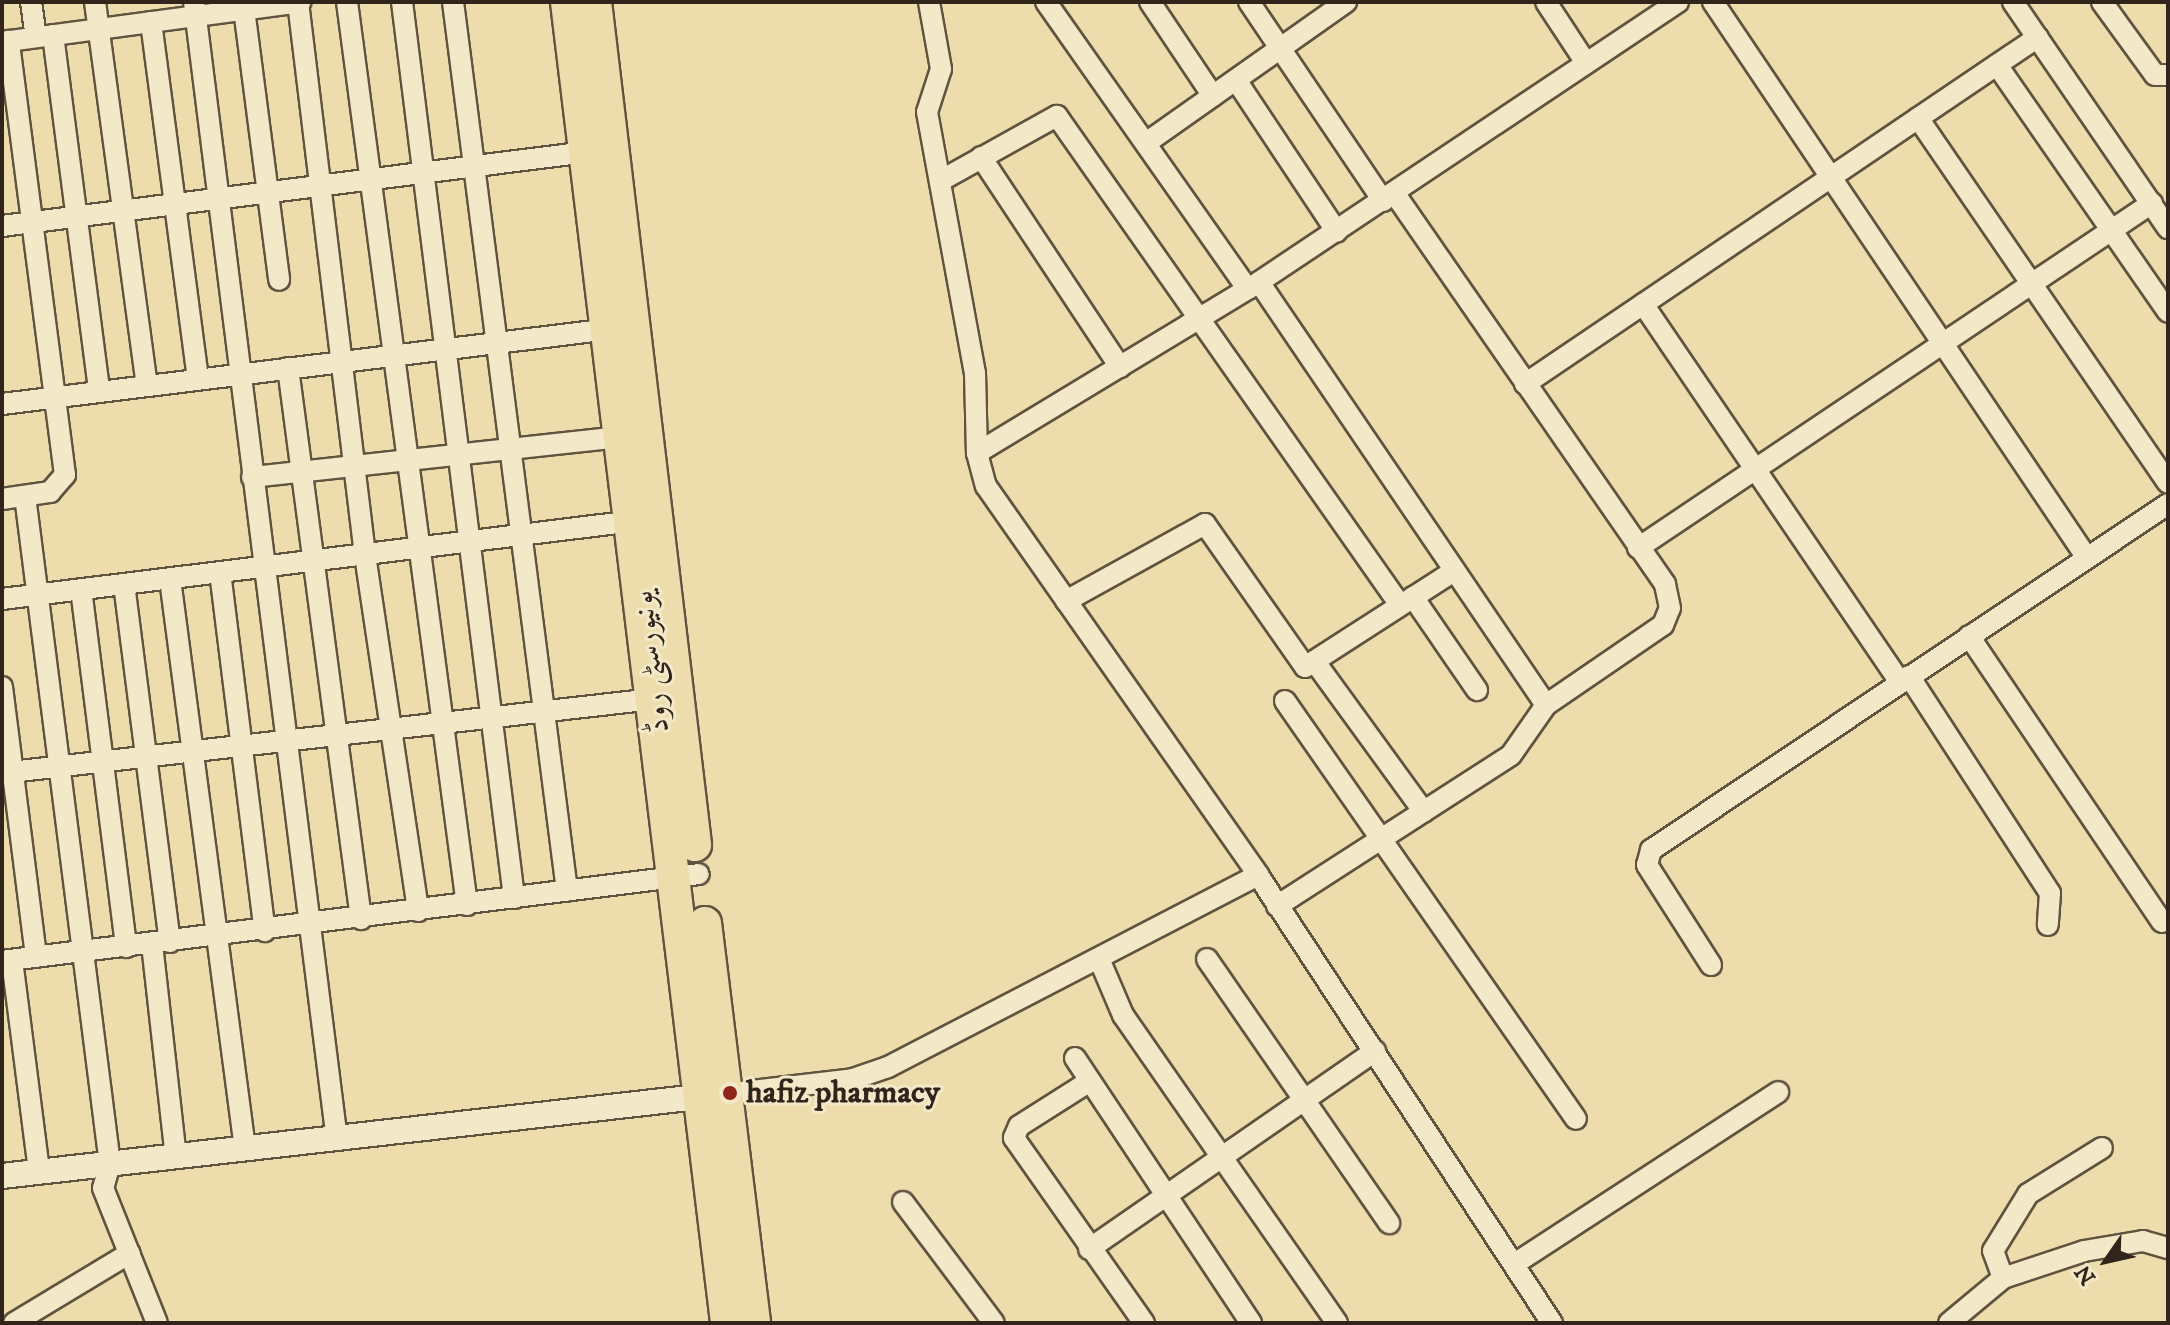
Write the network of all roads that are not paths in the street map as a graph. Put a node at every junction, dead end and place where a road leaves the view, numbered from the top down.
1 (31, 2) edge
2 (95, 2) edge
3 (299, 2) edge
4 (347, 2) edge
5 (402, 2) edge
6 (453, 2) edge
7 (567, 2) edge
8 (595, 2) edge
9 (929, 2) edge
10 (1046, 2) edge
11 (1150, 2) edge
12 (1249, 2) edge
13 (1346, 2) edge
14 (1546, 2) edge
15 (1713, 2) edge
16 (2013, 2) edge
17 (2102, 2) edge
18 (269, 4) edge
19 (1670, 4) edge
20 (195, 9) edge
21 (244, 9) junction
22 (151, 22) junction
23 (99, 29) junction
24 (45, 36) junction
25 (2038, 37) junction
26 (6, 41) edge
27 (1282, 48) junction
28 (1586, 63) junction
29 (1997, 65) junction
30 (2167, 79) edge
31 (1236, 80) junction
32 (1213, 96) junction
33 (1918, 118) junction
34 (1146, 143) junction
35 (587, 152) junction
36 (981, 157) junction
37 (474, 166) junction
38 (425, 172) junction
39 (1832, 175) junction
40 (370, 178) junction
41 (940, 181) junction
42 (318, 185) junction
43 (268, 191) junction
44 (218, 197) junction
45 (1388, 197) junction
46 (171, 203) junction
47 (2152, 203) junction
48 (125, 209) junction
49 (78, 215) junction
50 (31, 222) junction
51 (2, 226) edge
52 (2168, 228) edge
53 (2114, 229) junction
54 (1337, 232) junction
55 (279, 280) dead end
56 (2034, 283) junction
57 (1253, 286) junction
58 (1643, 304) junction
59 (2168, 312) edge
60 (1199, 318) junction
61 (610, 329) junction
62 (1947, 340) junction
63 (497, 343) junction
64 (445, 349) junction
65 (395, 355) junction
66 (340, 362) junction
67 (1120, 367) junction
68 (288, 368) junction
69 (240, 373) junction
70 (198, 379) junction
71 (1525, 384) junction
72 (147, 385) junction
73 (99, 391) junction
74 (54, 397) junction
75 (2, 404) edge
76 (636, 436) junction
77 (511, 448) junction
78 (977, 453) junction
79 (460, 454) junction
80 (407, 460) junction
81 (354, 466) junction
82 (1753, 470) junction
83 (301, 471) junction
84 (252, 477) junction
85 (2168, 483) edge
86 (25, 496) junction
87 (2, 499) edge
88 (2168, 504) edge
89 (634, 521) junction
90 (520, 535) junction
91 (471, 541) junction
92 (418, 548) junction
93 (1638, 548) junction
94 (365, 555) junction
95 (2087, 558) junction
96 (314, 561) junction
97 (263, 567) junction
98 (1454, 571) junction
99 (220, 572) junction
100 (170, 579) junction
101 (124, 584) junction
102 (81, 589) junction
103 (36, 595) junction
104 (2, 599) edge
105 (1066, 601) junction
106 (1406, 601) junction
107 (1969, 636) junction
108 (1315, 662) junction
109 (1904, 679) junction
110 (2, 687) edge
111 (1477, 690) dead end
112 (666, 698) junction
113 (1285, 701) dead end
114 (1546, 705) junction
115 (544, 708) junction
116 (489, 714) junction
117 (439, 719) junction
118 (388, 725) junction
119 (337, 732) junction
120 (281, 739) junction
121 (239, 744) junction
122 (190, 751) junction
123 (143, 756) junction
124 (101, 761) junction
125 (58, 766) junction
126 (8, 772) edge
127 (1424, 812) junction
128 (1383, 839) junction
129 (688, 874) junction
130 (1258, 875) junction
131 (567, 891) junction
132 (514, 898) junction
133 (467, 905) junction
134 (1277, 906) junction
135 (418, 911) junction
136 (361, 919) junction
137 (2162, 922) dead end
138 (2048, 925) dead end
139 (305, 927) junction
140 (265, 931) junction
141 (214, 937) junction
142 (161, 943) junction
143 (126, 947) junction
144 (81, 952) junction
145 (36, 957) junction
146 (1207, 959) dead end
147 (7, 961) edge
148 (1100, 961) junction
149 (1711, 965) dead end
150 (1375, 1051) junction
151 (1075, 1058) dead end
152 (1090, 1081) junction
153 (1778, 1092) dead end
154 (712, 1095) junction
155 (1307, 1099) junction
156 (1576, 1119) dead end
157 (337, 1140) junction
158 (2102, 1148) dead end
159 (245, 1149) junction
160 (176, 1157) junction
161 (1224, 1157) junction
162 (110, 1164) junction
163 (39, 1172) junction
164 (2, 1176) edge
165 (1165, 1199) junction
166 (903, 1202) dead end
167 (1389, 1223) dead end
168 (2168, 1248) edge
169 (1089, 1249) junction
170 (130, 1253) junction
171 (1516, 1263) junction
172 (2003, 1278) junction
173 (14, 1323) edge
174 (157, 1323) edge
175 (727, 1323) edge
176 (754, 1323) edge
177 (994, 1323) edge
178 (1144, 1323) edge
179 (1251, 1323) edge
180 (1337, 1323) edge
181 (1552, 1323) edge
182 (1949, 1323) edge

1 - 24 street
2 - 23 street
3 - 18 street
3 - 42 street
4 - 40 street
5 - 38 street
6 - 37 street
7 - 35 highway, یونیورسٹی روڈ
8 - 76 highway, یونیورسٹی روڈ
9 - 41 street
10 - 34 street
11 - 32 street
12 - 27 street
13 - 27 street
14 - 28 street
15 - 39 street
16 - 25 street
17 - 30 street
18 - 21 street
19 - 28 street
20 - 21 street
20 - 22 street
20 - 44 street
21 - 43 street
22 - 23 street
22 - 46 street
23 - 24 street
23 - 48 street
24 - 26 street
24 - 49 street
25 - 29 street
25 - 47 street
26 - 50 street
27 - 31 street
27 - 45 street
28 - 45 street
29 - 33 street
29 - 53 street
31 - 32 street
31 - 54 street
32 - 34 street
33 - 39 street
33 - 56 street
34 - 57 street
35 - 37 street
35 - 61 highway, یونیورسٹی روڈ
36 - 41 street
36 - 60 street
36 - 67 street
37 - 38 street
37 - 63 street
38 - 40 street
38 - 64 street
39 - 58 street
39 - 62 street
40 - 42 street
40 - 65 street
41 - 78 street
42 - 43 street
42 - 66 street
43 - 44 street
43 - 55 street
44 - 46 street
44 - 69 street
45 - 54 street
45 - 71 street
46 - 48 street
46 - 70 street
47 - 52 street
47 - 53 street
48 - 49 street
48 - 72 street
49 - 50 street
49 - 73 street
50 - 51 street
50 - 74 street
53 - 56 street
53 - 59 street
54 - 57 street
56 - 62 street
56 - 85 street
57 - 60 street
57 - 98 street
58 - 71 street
58 - 82 street
60 - 67 street
60 - 106 street
61 - 63 street
61 - 76 highway, یونیورسٹی روڈ
62 - 82 street
62 - 95 street
63 - 64 street
63 - 77 street
64 - 65 street
64 - 79 street
65 - 66 street
65 - 80 street
66 - 68 street
66 - 81 street
67 - 78 street
68 - 69 street
68 - 83 street
69 - 70 street
69 - 84 street
70 - 72 street
71 - 93 street
72 - 73 street
73 - 74 street
74 - 75 street
74 - 86 street
76 - 77 street
76 - 89 highway, یونیورسٹی روڈ
76 - 112 highway, یونیورسٹی روڈ
77 - 79 street
77 - 90 street
78 - 105 street
79 - 80 street
79 - 91 street
80 - 81 street
80 - 92 street
81 - 83 street
81 - 94 street
82 - 93 street
82 - 109 street
83 - 84 street
83 - 96 street
84 - 97 street
86 - 87 street
86 - 103 street
88 - 95 street
89 - 90 street
89 - 112 highway, یونیورسٹی روڈ
90 - 91 street
90 - 115 street
91 - 92 street
91 - 116 street
92 - 94 street
92 - 117 street
93 - 114 street
94 - 96 street
94 - 118 street
95 - 107 street
96 - 97 street
96 - 119 street
97 - 99 street
97 - 120 street
98 - 106 street
98 - 114 street
99 - 100 street
99 - 121 street
100 - 101 street
100 - 122 street
101 - 102 street
101 - 123 street
102 - 103 street
102 - 124 street
103 - 104 street
103 - 125 street
105 - 108 street
105 - 130 street
106 - 108 street
106 - 111 street
107 - 109 street
107 - 137 street
108 - 127 street
109 - 138 street
109 - 149 street
110 - 126 street
112 - 115 street
112 - 129 highway, یونیورسٹی روڈ
113 - 128 street
114 - 127 street
115 - 116 street
115 - 131 street
116 - 117 street
116 - 132 street
117 - 118 street
117 - 133 street
118 - 119 street
118 - 135 street
119 - 120 street
119 - 136 street
120 - 121 street
120 - 139 street
121 - 122 street
121 - 140 street
122 - 123 street
122 - 141 street
123 - 124 street
123 - 142 street
124 - 125 street
124 - 143 street
125 - 126 street
125 - 144 street
126 - 145 street
127 - 128 street
128 - 134 street
128 - 156 street
129 - 131 street
129 - 154 highway, یونیورسٹی روڈ
130 - 134 street
130 - 148 street
131 - 132 street
132 - 133 street
133 - 135 street
134 - 150 street
135 - 136 street
136 - 139 street
139 - 140 street
139 - 157 street
140 - 141 street
141 - 142 street
141 - 159 street
142 - 143 street
142 - 160 street
143 - 144 street
144 - 145 street
144 - 162 street
145 - 147 street
146 - 155 street
147 - 163 street
148 - 154 street
148 - 161 street
150 - 155 street
150 - 171 street
151 - 152 street
152 - 165 street
152 - 169 street
153 - 171 street
154 - 157 street
154 - 175 highway, یونیورسٹی روڈ
154 - 176 highway, یونیورسٹی روڈ
155 - 161 street
155 - 167 street
157 - 159 street
158 - 172 street
159 - 160 street
160 - 162 street
161 - 165 street
161 - 180 street
162 - 163 street
162 - 170 street
163 - 164 street
165 - 169 street
165 - 179 street
166 - 177 street
168 - 172 street
169 - 178 street
170 - 173 street
170 - 174 street
171 - 181 street
172 - 182 street

